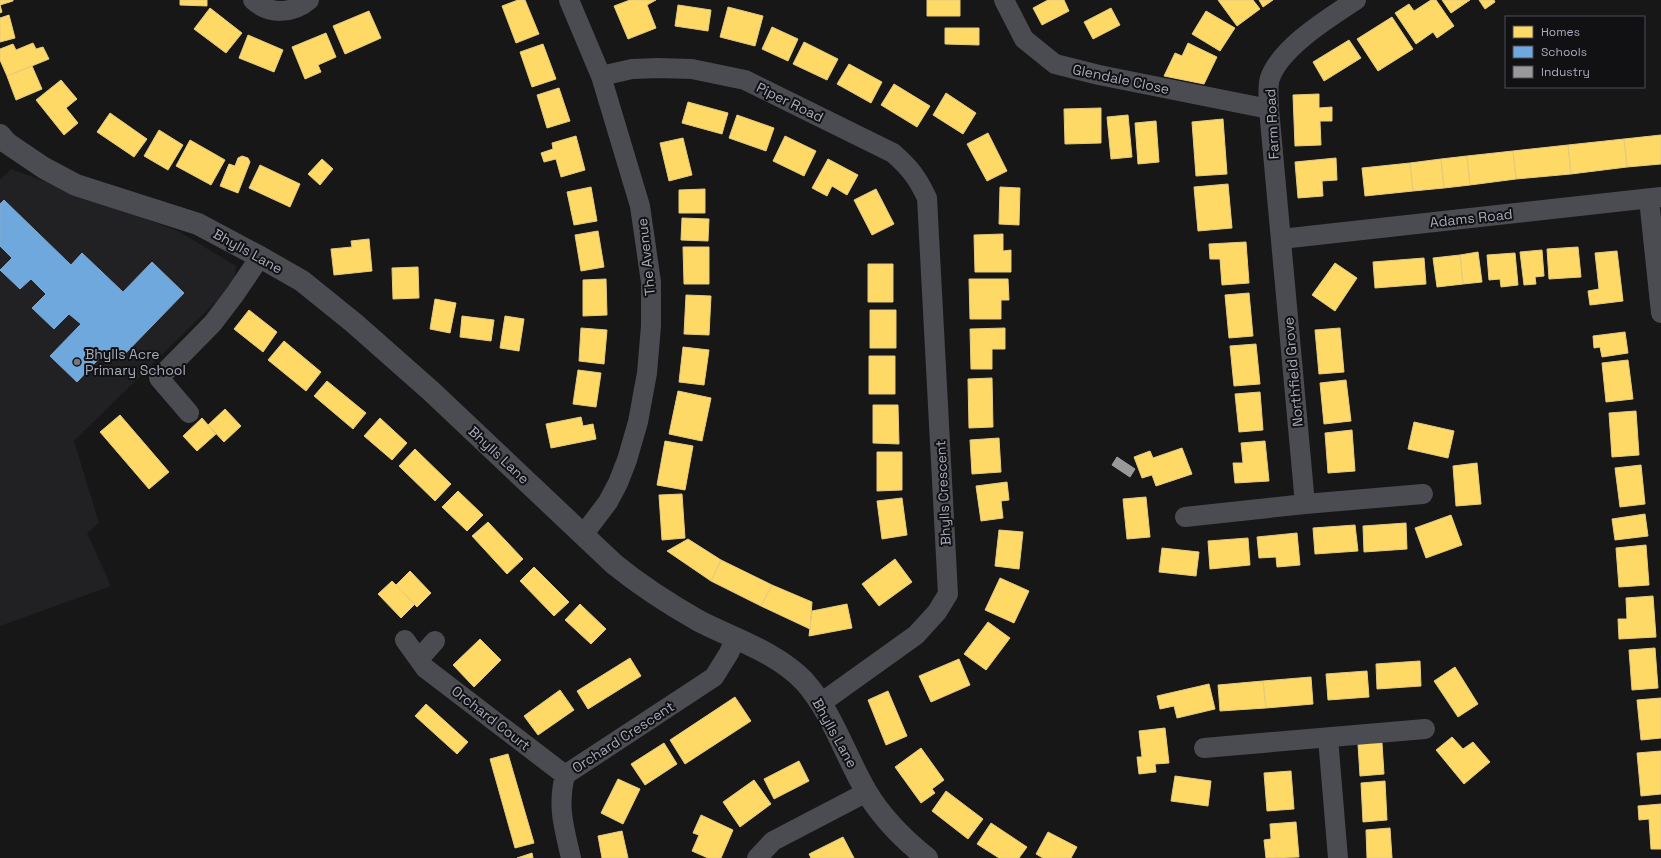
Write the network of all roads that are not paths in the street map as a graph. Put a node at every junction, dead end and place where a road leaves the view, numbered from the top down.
1 (253, 0) edge
2 (309, 0) edge
3 (569, 0) edge
4 (1004, 0) edge
5 (1356, 0) edge
6 (601, 76) junction
7 (1269, 109) junction
8 (0, 135) edge
9 (1655, 198) edge
10 (929, 223) joint
11 (1280, 239) junction
12 (260, 257) junction
13 (1661, 313) edge
14 (189, 413) dead end
15 (1423, 494) dead end
16 (1305, 504) junction
17 (1185, 517) dead end
18 (584, 535) junction
19 (735, 639) junction
20 (405, 640) dead end
21 (435, 641) dead end
22 (419, 658) junction
23 (821, 703) junction
24 (1425, 729) dead end
25 (1328, 738) junction
26 (1204, 748) dead end
27 (565, 775) junction
28 (867, 792) junction
29 (571, 858) edge
30 (757, 858) edge
31 (927, 858) edge
32 (1338, 858) edge

1 - 2 street
3 - 6 street, The Avenue
4 - 7 street, Glendale Close
5 - 7 street, Farm Road
6 - 10 street, Piper Road
6 - 18 street, The Avenue
7 - 11 street, Farm Road
8 - 12 street, Bhylls Lane
9 - 11 street, Adams Road
9 - 13 street
10 - 23 street, Bhylls Crescent
11 - 16 street, Northfield Grove
12 - 14 street
12 - 18 street, Bhylls Lane
15 - 16 street
16 - 17 street
18 - 19 street, Bhylls Lane
19 - 23 street, Bhylls Lane
19 - 27 street, Orchard Crescent
20 - 22 street, Orchard Court
21 - 22 street
22 - 27 street, Orchard Court
23 - 28 street, Bhylls Lane
24 - 25 street
25 - 26 street
25 - 32 street
27 - 29 street, Orchard Crescent
28 - 30 street
28 - 31 street, Bhylls Lane

